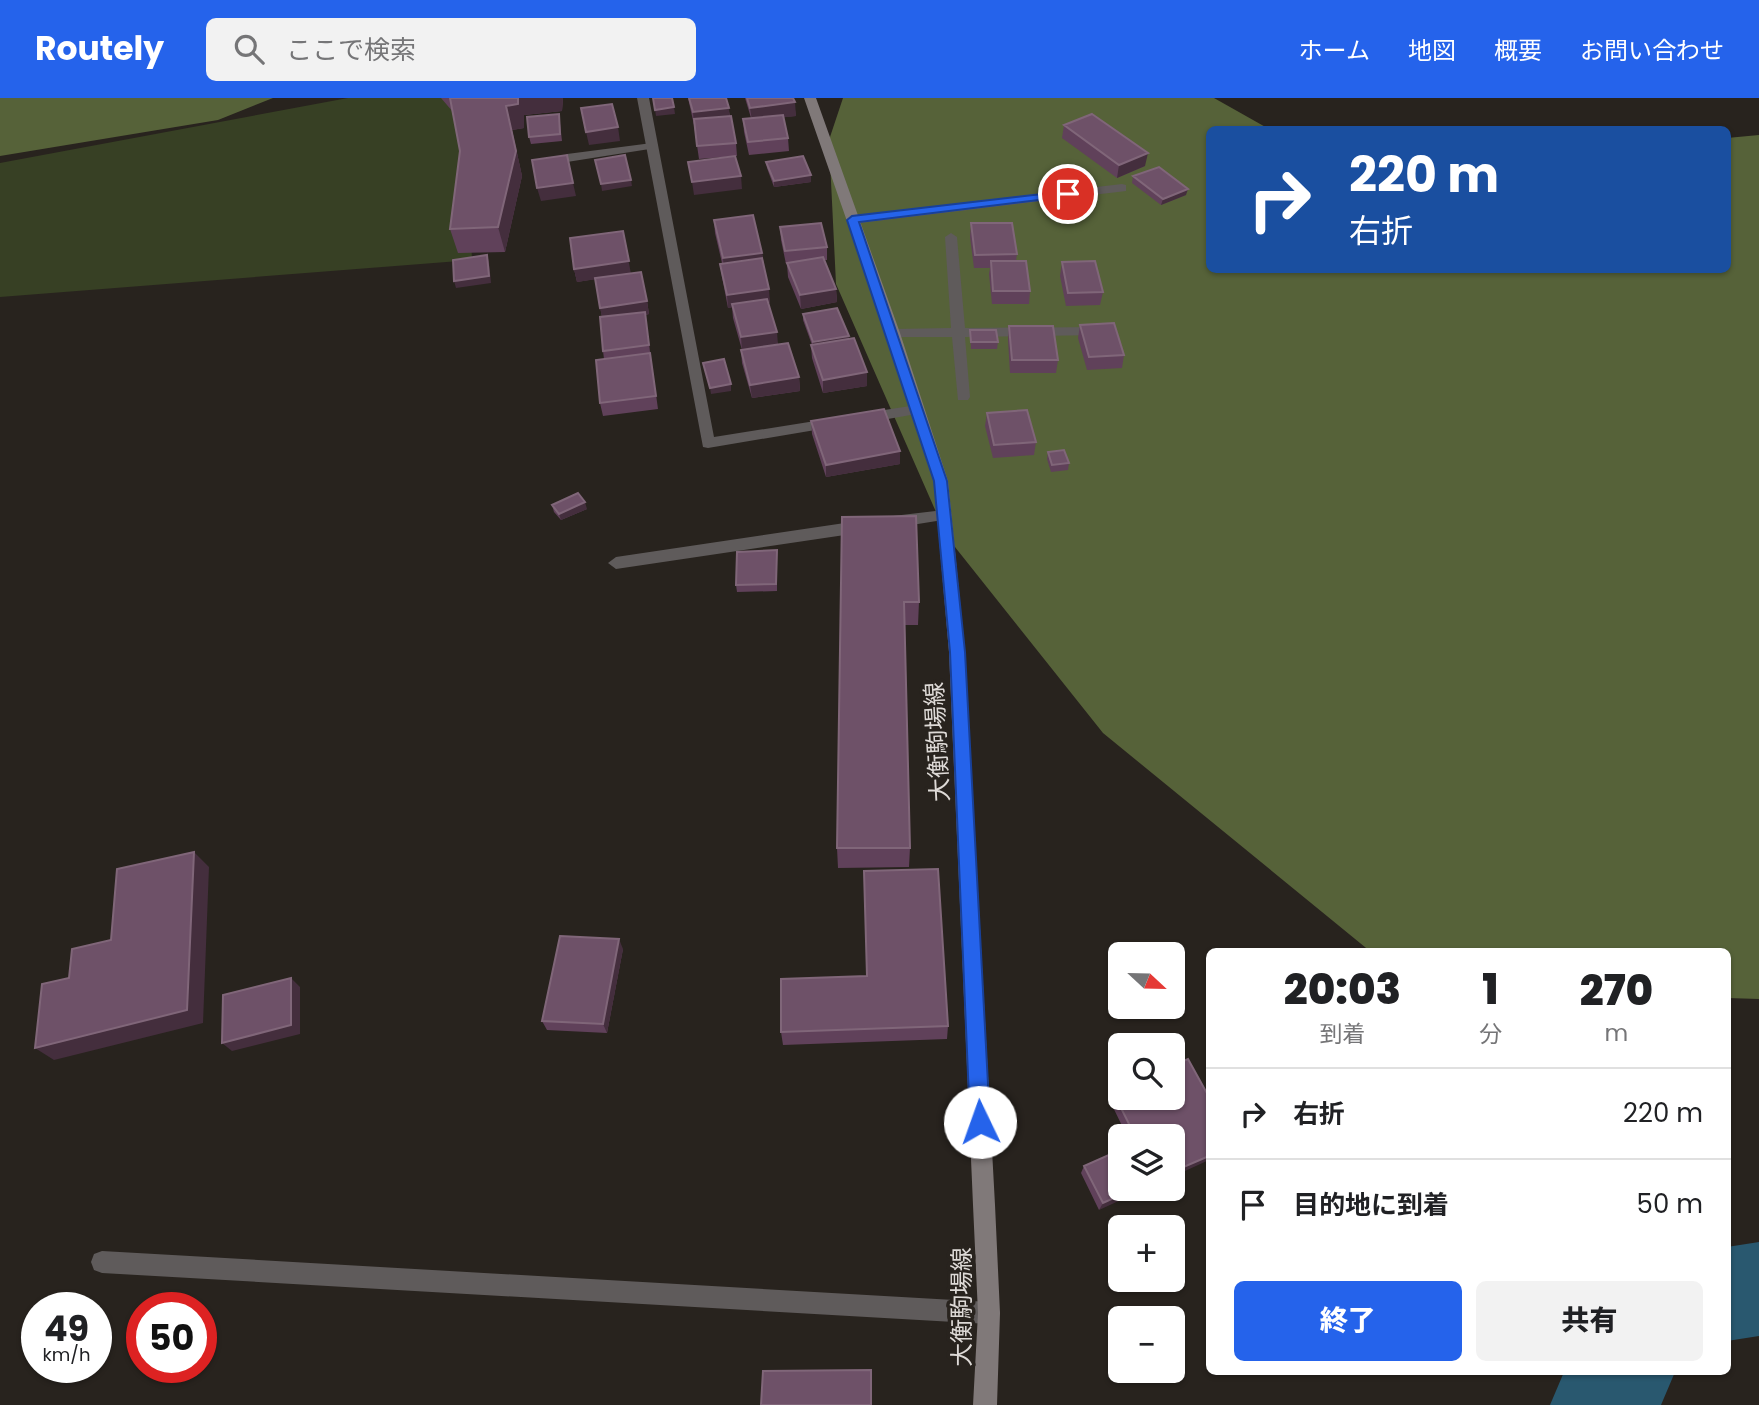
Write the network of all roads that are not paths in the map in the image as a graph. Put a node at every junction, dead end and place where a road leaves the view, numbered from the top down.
1 (643, 98) edge
2 (810, 98) edge
3 (652, 146) junction
4 (567, 158) edge
5 (1122, 188) dead end
6 (852, 220) junction
7 (951, 237) dead end
8 (1114, 331) edge
9 (893, 333) junction
10 (957, 333) junction
11 (963, 397) dead end
12 (917, 410) junction
13 (944, 515) junction
14 (616, 563) dead end
15 (102, 1262) dead end
16 (989, 1313) junction
17 (985, 1405) edge

1 - 3 street
2 - 6 main road, 大衡駒場線
3 - 4 street
3 - 12 street
5 - 6 street
6 - 9 main road, 大衡駒場線
7 - 10 street
8 - 10 street
9 - 10 street
9 - 12 main road, 大衡駒場線
10 - 11 street
12 - 13 main road, 大衡駒場線
13 - 14 street
13 - 16 main road, 大衡駒場線
15 - 16 street
16 - 17 main road, 大衡駒場線

